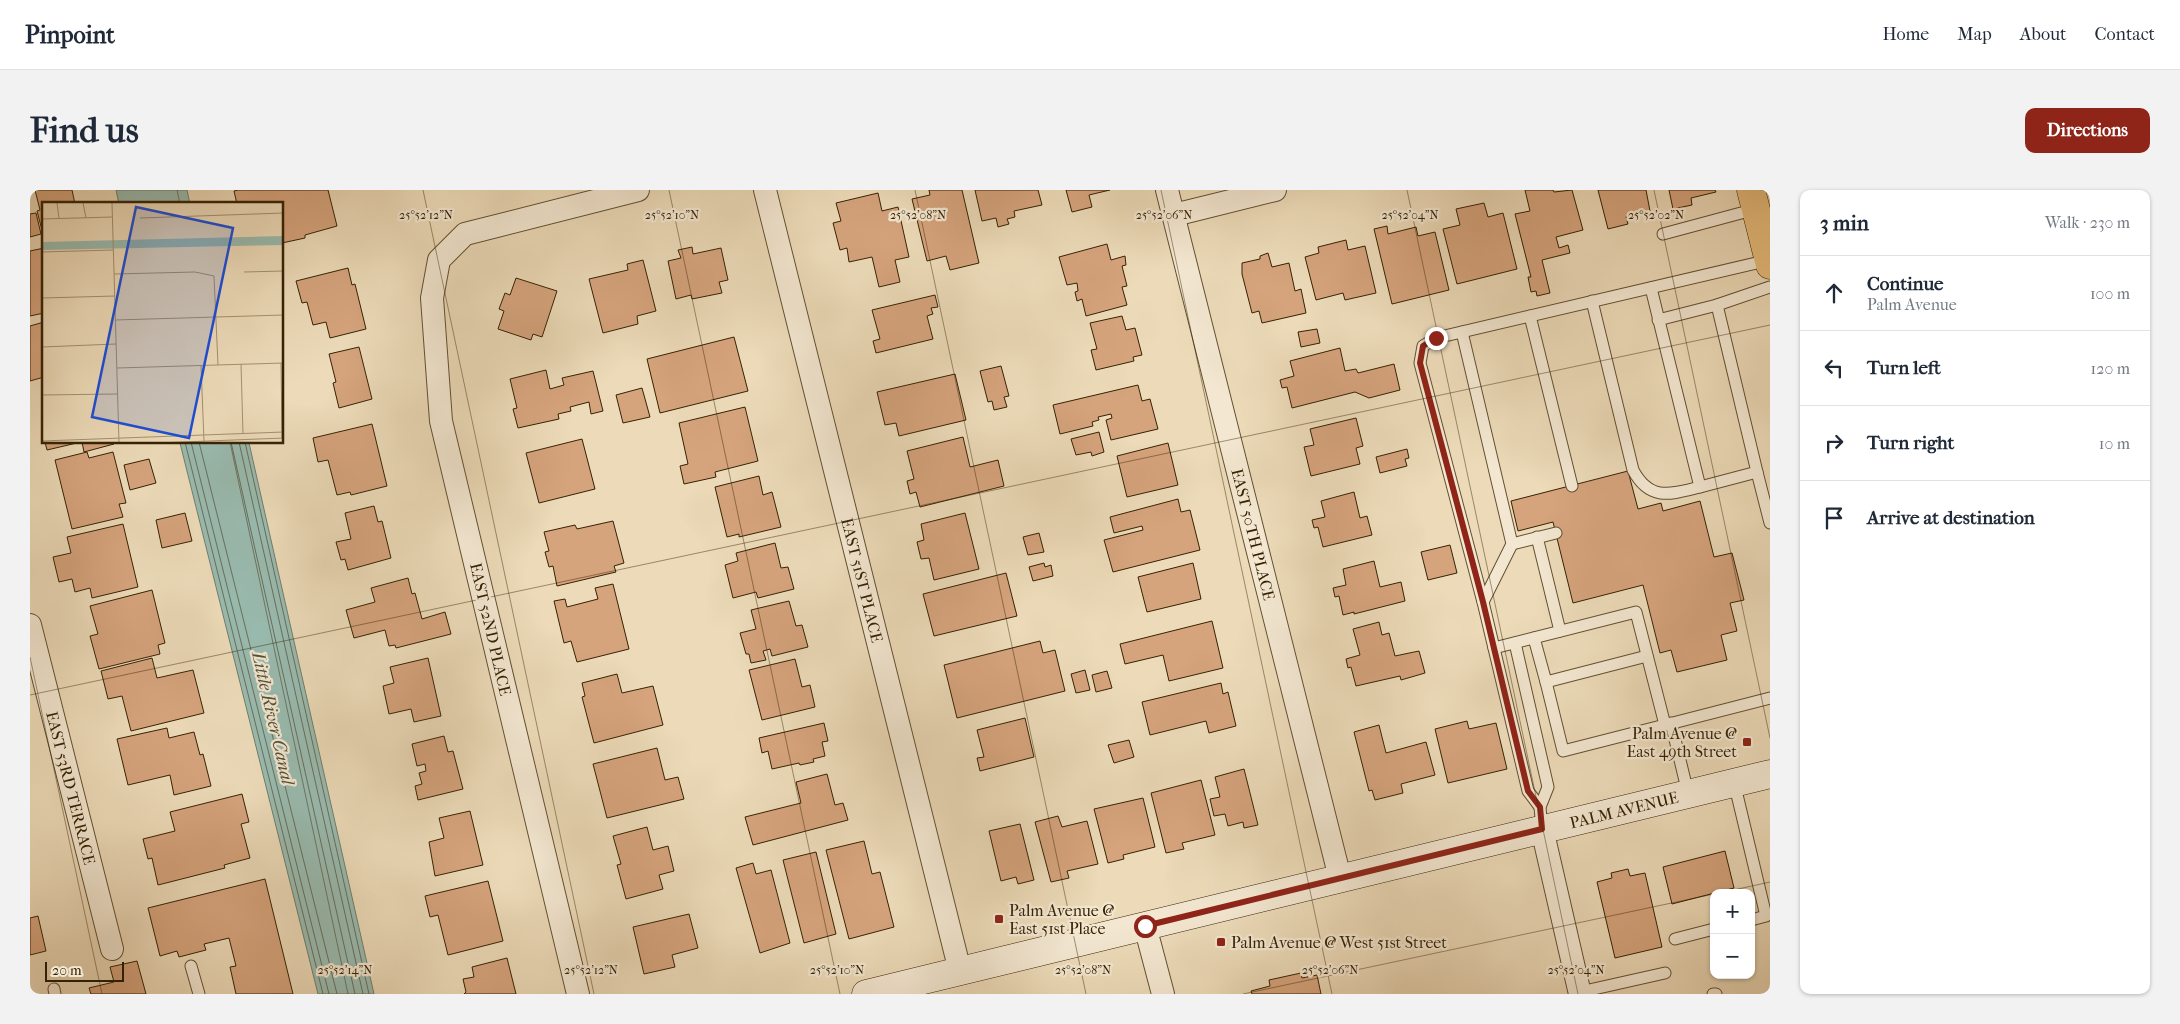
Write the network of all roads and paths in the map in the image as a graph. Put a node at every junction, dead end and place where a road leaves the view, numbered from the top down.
1 (638, 190) edge
2 (765, 190) edge
3 (1167, 190) edge
4 (1275, 190) edge
5 (1754, 200) edge
6 (1174, 215) junction
7 (1663, 234) dead end
8 (1770, 271) edge
9 (1650, 288) junction
10 (1592, 301) junction
11 (1717, 305) junction
12 (1530, 316) junction
13 (1658, 320) junction
14 (1462, 332) junction
15 (1757, 472) junction
16 (1572, 486) dead end
17 (1700, 487) junction
18 (1770, 522) edge
19 (1556, 533) dead end
20 (1537, 538) junction
21 (1512, 544) junction
22 (1483, 602) junction
23 (30, 625) edge
24 (1560, 631) junction
25 (1534, 638) junction
26 (1515, 643) junction
27 (1494, 648) junction
28 (1647, 656) junction
29 (1546, 682) junction
30 (1770, 698) edge
31 (1668, 724) junction
32 (1770, 775) edge
33 (1734, 782) junction
34 (1688, 793) junction
35 (1541, 818) junction
36 (1340, 878) junction
37 (1755, 919) edge
38 (1145, 926) junction
39 (1710, 930) edge
40 (1675, 938) dead end
41 (112, 949) dead end
42 (191, 966) dead end
43 (960, 971) junction
44 (1665, 973) dead end
45 (1580, 993) edge
46 (199, 994) edge
47 (578, 994) edge
48 (866, 994) edge
49 (1163, 994) edge

1 - 47 street, EAST 52ND PLACE
2 - 43 street, EAST 51ST PLACE
3 - 6 street, EAST 50TH PLACE
4 - 6 street
5 - 7 lane
5 - 8 main road
6 - 36 street, EAST 50TH PLACE
8 - 9 lane
8 - 11 lane
9 - 10 lane
9 - 13 lane
10 - 12 lane
10 - 17 lane
11 - 13 lane
11 - 15 lane
12 - 14 lane
12 - 16 lane
13 - 17 lane
14 - 21 lane
14 - 22 lane
15 - 17 lane
15 - 18 lane
19 - 20 lane
20 - 21 lane
20 - 24 lane
21 - 22 lane
22 - 27 lane
23 - 41 street, EAST 53RD TERRACE
24 - 25 lane
24 - 28 lane
25 - 26 lane
25 - 29 lane
26 - 27 lane
26 - 35 lane
27 - 35 lane
28 - 29 lane
28 - 31 lane
29 - 31 lane
30 - 31 lane
31 - 34 lane
32 - 33 main road, PALM AVENUE
33 - 34 main road, PALM AVENUE
33 - 37 lane
34 - 35 main road, PALM AVENUE
35 - 36 main road, PALM AVENUE
35 - 45 street
36 - 38 main road, PALM AVENUE
38 - 43 main road, PALM AVENUE
38 - 49 street
39 - 40 lane
42 - 46 lane
43 - 48 main road, PALM AVENUE
44 - 45 lane

